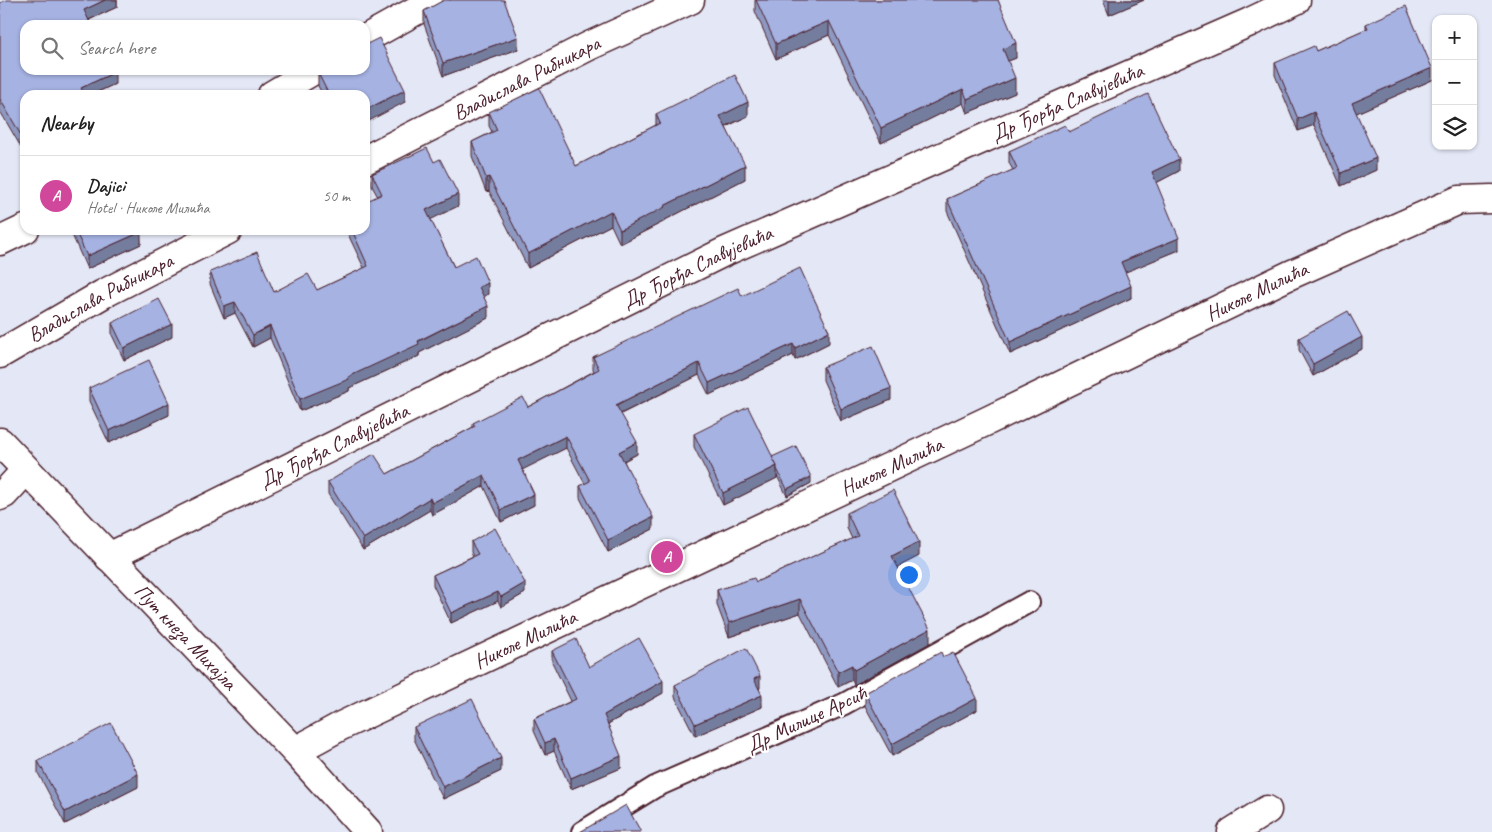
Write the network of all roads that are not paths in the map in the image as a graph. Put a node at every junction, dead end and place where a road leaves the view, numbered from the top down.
1 (435, 0) edge
2 (690, 0) edge
3 (1296, 0) edge
4 (370, 36) edge
5 (306, 75) edge
6 (280, 90) edge
7 (370, 157) edge
8 (1492, 199) edge
9 (20, 231) edge
10 (218, 235) edge
11 (0, 241) edge
12 (0, 354) edge
13 (0, 442) edge
14 (26, 470) junction
15 (0, 496) edge
16 (109, 557) junction
17 (1028, 602) dead end
18 (295, 751) junction
19 (1267, 810) dead end
20 (368, 832) edge
21 (582, 832) edge
22 (1232, 832) edge

1 - 4 street
2 - 7 street, Владислава Рибникара
3 - 16 street, Др Ђорђа Славујевића
5 - 6 street
8 - 18 street, Николе Милића
9 - 11 street
10 - 12 street, Владислава Рибникара
13 - 14 street, Пут кнеза Михајла
14 - 15 street
14 - 16 street, Пут кнеза Михајла
16 - 18 street, Пут кнеза Михајла
17 - 21 lane, Др Милице Арсић
18 - 20 street, Пут кнеза Михајла
19 - 22 street

